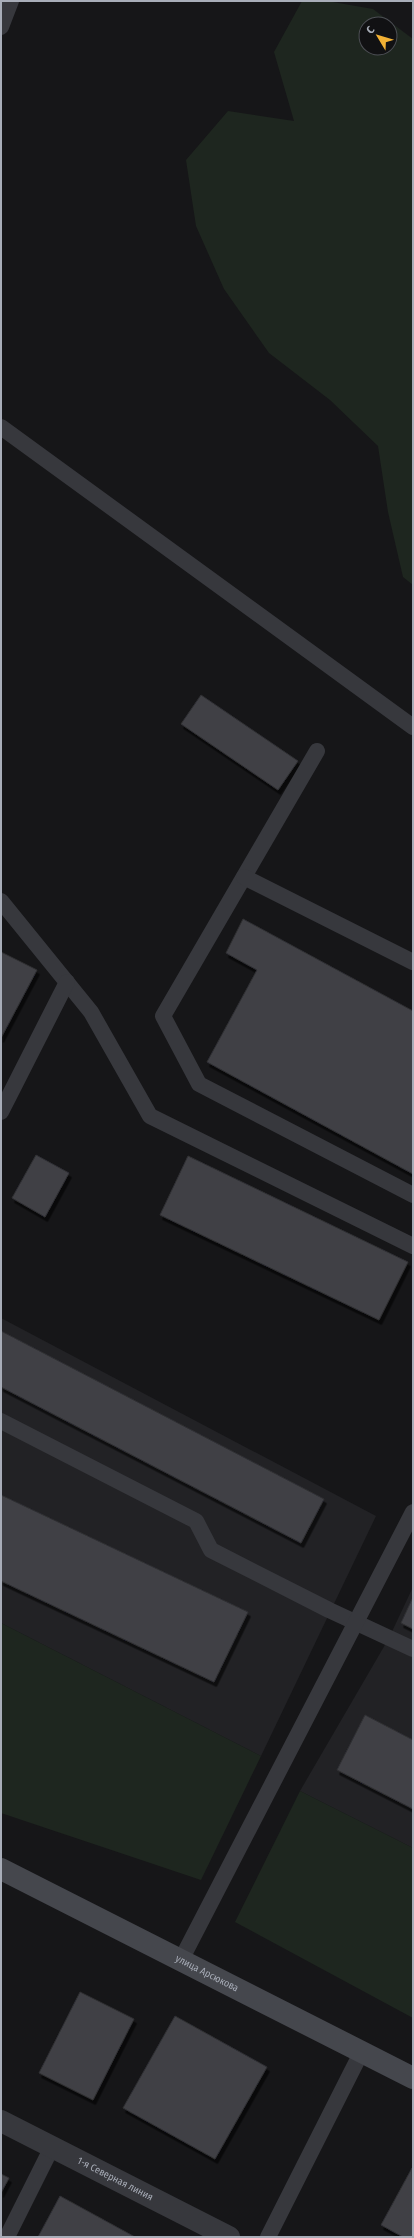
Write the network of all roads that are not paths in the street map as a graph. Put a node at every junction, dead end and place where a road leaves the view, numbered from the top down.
1 (11, 1) edge
2 (1, 27) edge
3 (1, 427) edge
4 (413, 727) edge
5 (317, 751) dead end
6 (244, 877) junction
7 (1, 901) edge
8 (413, 962) edge
9 (67, 982) junction
10 (1, 1112) edge
11 (413, 1195) edge
12 (413, 1246) edge
13 (1, 1422) edge
14 (413, 1512) edge
15 (356, 1622) junction
16 (413, 1649) edge
17 (3, 1875) edge
18 (181, 1960) junction
19 (362, 2051) junction
20 (413, 2078) edge
21 (1, 2121) edge
22 (52, 2146) junction
23 (7, 2237) edge
24 (229, 2237) edge
25 (268, 2237) edge

1 - 2 lane
3 - 4 lane
5 - 6 lane
6 - 8 lane
6 - 11 lane
7 - 9 lane
9 - 10 lane
9 - 12 lane
13 - 15 lane
14 - 15 lane
15 - 16 lane
15 - 18 lane
17 - 18 street, улица Арсюкова
18 - 19 street, улица Арсюкова
19 - 20 street, улица Арсюкова
19 - 25 lane
21 - 22 street, 1-я Северная линия
22 - 23 lane
22 - 24 street, 1-я Северная линия

